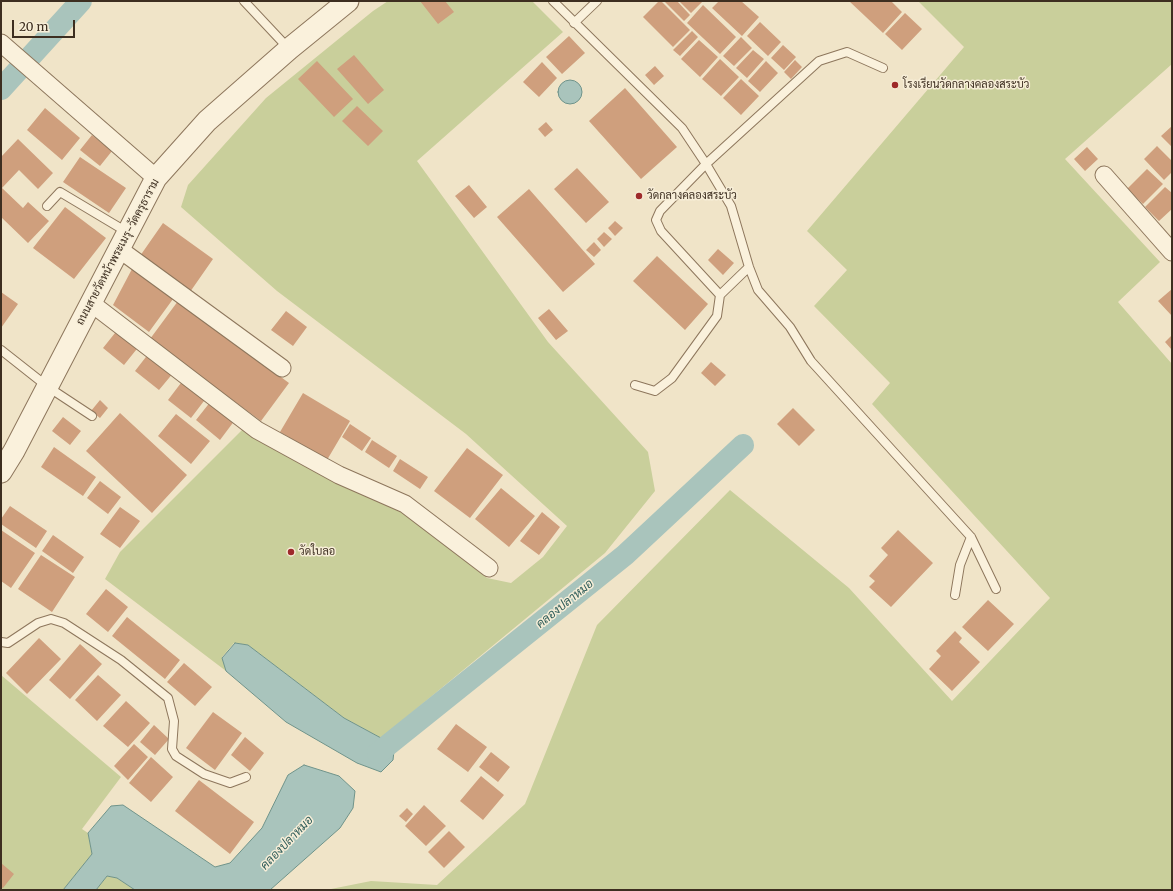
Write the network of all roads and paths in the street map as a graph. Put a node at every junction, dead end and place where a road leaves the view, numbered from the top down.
1 (244, 1) edge
2 (348, 1) edge
3 (553, 1) edge
4 (598, 1) edge
5 (574, 23) junction
6 (1, 43) edge
7 (288, 48) junction
8 (883, 68) dead end
9 (706, 164) junction
10 (1104, 175) dead end
11 (156, 178) junction
12 (47, 206) dead end
13 (123, 241) junction
14 (1172, 252) edge
15 (749, 268) junction
16 (720, 295) junction
17 (91, 303) junction
18 (1, 350) edge
19 (282, 368) dead end
20 (635, 385) dead end
21 (48, 386) junction
22 (92, 416) dead end
23 (2, 467) edge
24 (971, 537) junction
25 (489, 568) dead end
26 (996, 589) dead end
27 (955, 595) dead end
28 (1, 642) edge
29 (246, 777) dead end

1 - 7 lane
2 - 7 street, ถนนสายวัดหน้าพระเมรุ-วัดครุธาราม
3 - 5 lane
4 - 5 lane
5 - 9 lane
6 - 11 street
7 - 11 street, ถนนสายวัดหน้าพระเมรุ-วัดครุธาราม
8 - 9 lane
9 - 15 lane
9 - 16 lane
10 - 14 street
11 - 13 street, ถนนสายวัดหน้าพระเมรุ-วัดครุธาราม
12 - 13 lane
13 - 17 street, ถนนสายวัดหน้าพระเมรุ-วัดครุธาราม
13 - 19 street
15 - 16 lane
15 - 24 lane
16 - 20 lane
17 - 21 street, ถนนสายวัดหน้าพระเมรุ-วัดครุธาราม
17 - 25 street
18 - 21 lane
21 - 22 lane
21 - 23 street, ถนนสายวัดหน้าพระเมรุ-วัดครุธาราม
24 - 26 lane
24 - 27 lane
28 - 29 lane

